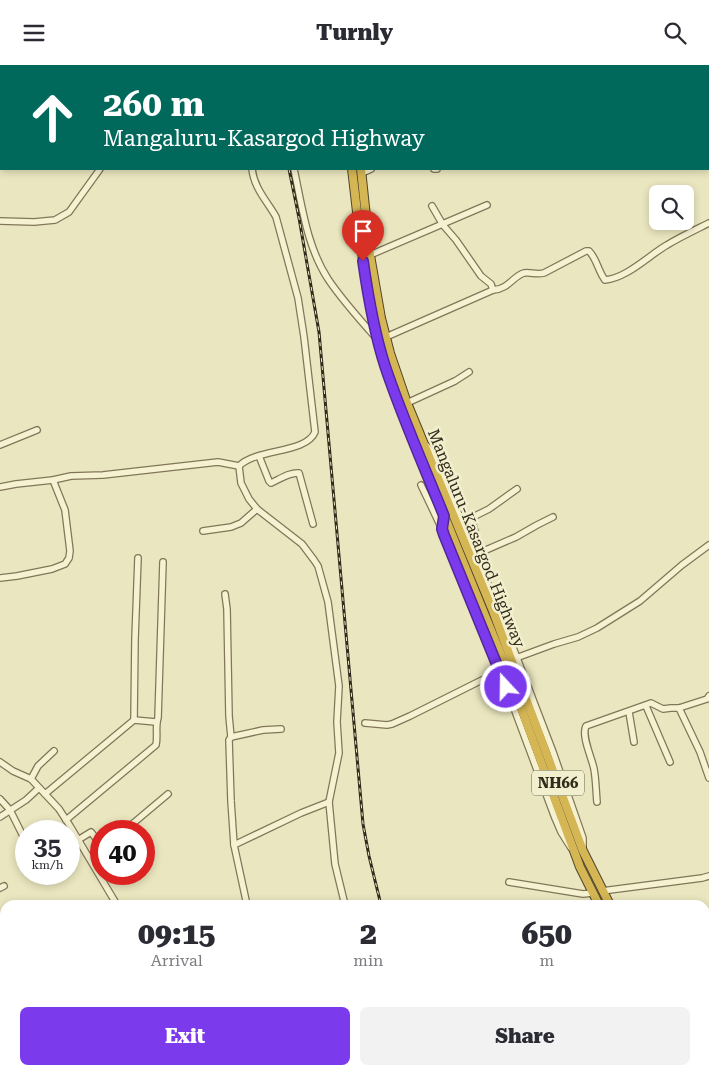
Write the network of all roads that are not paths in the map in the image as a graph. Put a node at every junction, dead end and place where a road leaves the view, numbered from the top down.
1 (99, 170) edge
2 (252, 170) edge
3 (294, 170) edge
4 (352, 170) edge
5 (361, 171) edge
6 (487, 205) dead end
7 (432, 206) dead end
8 (0, 221) edge
9 (709, 223) edge
10 (443, 225) junction
11 (370, 255) junction
12 (493, 290) junction
13 (386, 337) junction
14 (378, 341) junction
15 (469, 372) dead end
16 (407, 403) junction
17 (38, 429) dead end
18 (420, 436) junction
19 (0, 445) edge
20 (259, 456) junction
21 (239, 466) junction
22 (53, 480) junction
23 (421, 485) dead end
24 (0, 487) edge
25 (517, 489) dead end
26 (257, 509) junction
27 (444, 516) junction
28 (553, 517) dead end
29 (313, 524) dead end
30 (442, 529) junction
31 (203, 531) dead end
32 (709, 545) edge
33 (478, 553) junction
34 (138, 558) dead end
35 (163, 562) dead end
36 (0, 577) edge
37 (225, 595) dead end
38 (506, 663) junction
39 (708, 698) edge
40 (646, 706) junction
41 (678, 708) junction
42 (629, 712) junction
43 (134, 720) junction
44 (156, 722) junction
45 (365, 723) dead end
46 (281, 729) dead end
47 (231, 737) junction
48 (634, 742) dead end
49 (54, 751) dead end
50 (0, 762) edge
51 (670, 762) dead end
52 (6, 766) junction
53 (0, 772) edge
54 (709, 778) edge
55 (31, 779) junction
56 (39, 788) junction
57 (45, 794) junction
58 (168, 794) dead end
59 (0, 799) edge
60 (329, 802) junction
61 (597, 802) dead end
62 (10, 811) junction
63 (0, 817) edge
64 (66, 820) joint
65 (137, 820) edge
66 (15, 821) edge
67 (80, 843) edge
68 (234, 845) junction
69 (709, 876) edge
70 (509, 882) dead end
71 (602, 891) junction
72 (593, 893) junction
73 (113, 900) edge
74 (246, 900) edge
75 (344, 900) edge
76 (597, 900) edge
77 (607, 900) edge

1 - 8 street
2 - 20 street
3 - 14 street
4 - 14 highway, Mangaluru-Kasargod Highway / NH66
5 - 11 highway, Mangaluru-Kasargod Highway / NH66
6 - 10 street
7 - 10 street
9 - 12 street
10 - 11 street
10 - 12 street
11 - 13 highway, Mangaluru-Kasargod Highway / NH66
12 - 13 street
13 - 16 highway, Mangaluru-Kasargod Highway / NH66
14 - 27 highway, Mangaluru-Kasargod Highway / NH66
15 - 16 street
16 - 18 highway, Mangaluru-Kasargod Highway / NH66
17 - 19 street
18 - 33 street
18 - 38 highway, Mangaluru-Kasargod Highway / NH66
20 - 21 street
20 - 29 street
21 - 22 street
21 - 26 street
22 - 24 street
22 - 36 street
23 - 30 street
25 - 33 street
26 - 31 street
26 - 60 street
27 - 30 street
27 - 38 highway, Mangaluru-Kasargod Highway / NH66
28 - 33 street
30 - 38 street
32 - 38 street
33 - 38 street
34 - 43 street
35 - 44 street
37 - 47 street
38 - 45 street
38 - 71 highway, Mangaluru-Kasargod Highway / NH66
38 - 72 highway, Mangaluru-Kasargod Highway / NH66
39 - 41 street
40 - 41 street
40 - 42 street
40 - 51 street
41 - 54 street
42 - 48 street
42 - 61 street
43 - 44 street
43 - 57 street
44 - 64 street
46 - 47 street
47 - 68 street
49 - 55 street
50 - 52 street
52 - 53 street
52 - 55 street
55 - 56 street
56 - 57 street
56 - 62 street
57 - 64 street
58 - 65 street
59 - 62 street
60 - 68 street
60 - 75 street
62 - 63 street
62 - 66 street
67 - 73 street
68 - 74 street
69 - 71 street
70 - 72 street
71 - 77 highway, Mangaluru-Kasargod Highway / NH66
72 - 76 highway, Mangaluru-Kasargod Highway / NH66

